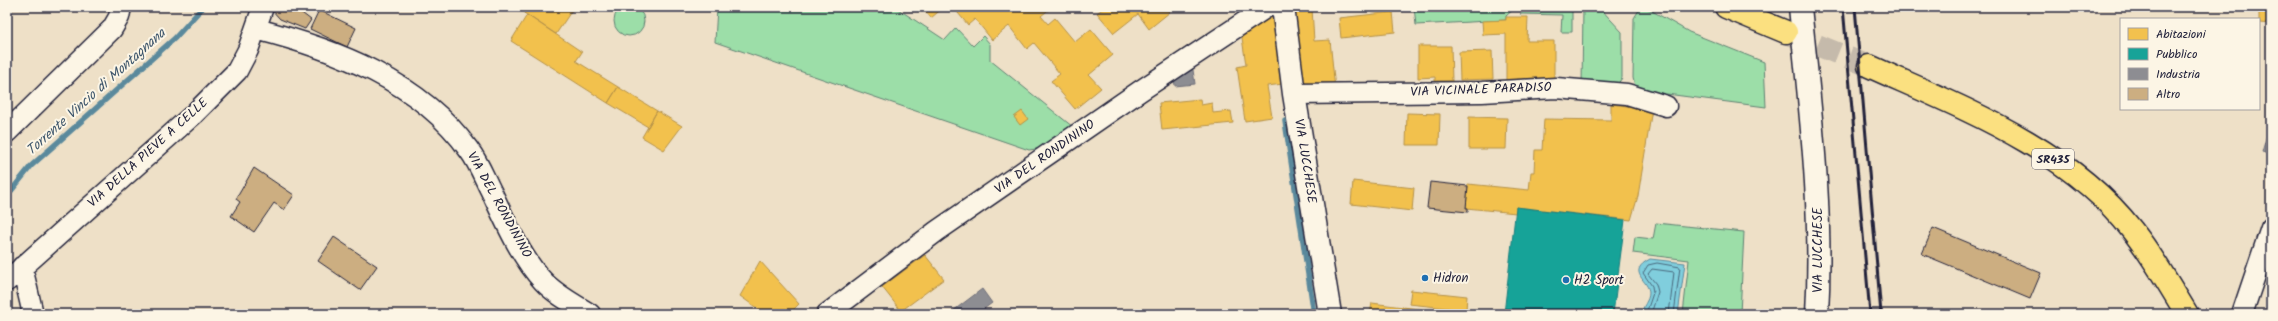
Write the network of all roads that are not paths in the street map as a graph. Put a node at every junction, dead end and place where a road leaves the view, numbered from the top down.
1 (121, 7) edge
2 (263, 7) edge
3 (1267, 7) edge
4 (1283, 7) edge
5 (1726, 7) edge
6 (1800, 7) edge
7 (256, 29) junction
8 (1786, 32) tunnel mouth
9 (1869, 66) tunnel mouth
10 (1294, 94) junction
11 (1666, 106) dead end
12 (7, 132) edge
13 (2271, 228) edge
14 (22, 267) junction
15 (7, 281) edge
16 (33, 314) edge
17 (590, 314) edge
18 (827, 314) edge
19 (1330, 314) edge
20 (1817, 314) edge
21 (2187, 314) edge
22 (2242, 314) edge

1 - 12 street
2 - 7 street, VIA DELLA PIEVE A CELLE
3 - 18 street, VIA DEL RONDININO
4 - 10 street, VIA LUCCHESE
5 - 8 main road
6 - 20 street, VIA LUCCHESE
7 - 14 street, VIA DELLA PIEVE A CELLE
7 - 17 street, VIA DEL RONDININO
9 - 21 main road, SR435
10 - 11 street, VIA VICINALE PARADISO
10 - 19 street, VIA LUCCHESE
13 - 22 street
14 - 15 street, VIA DELLA PIEVE A CELLE
14 - 16 street

